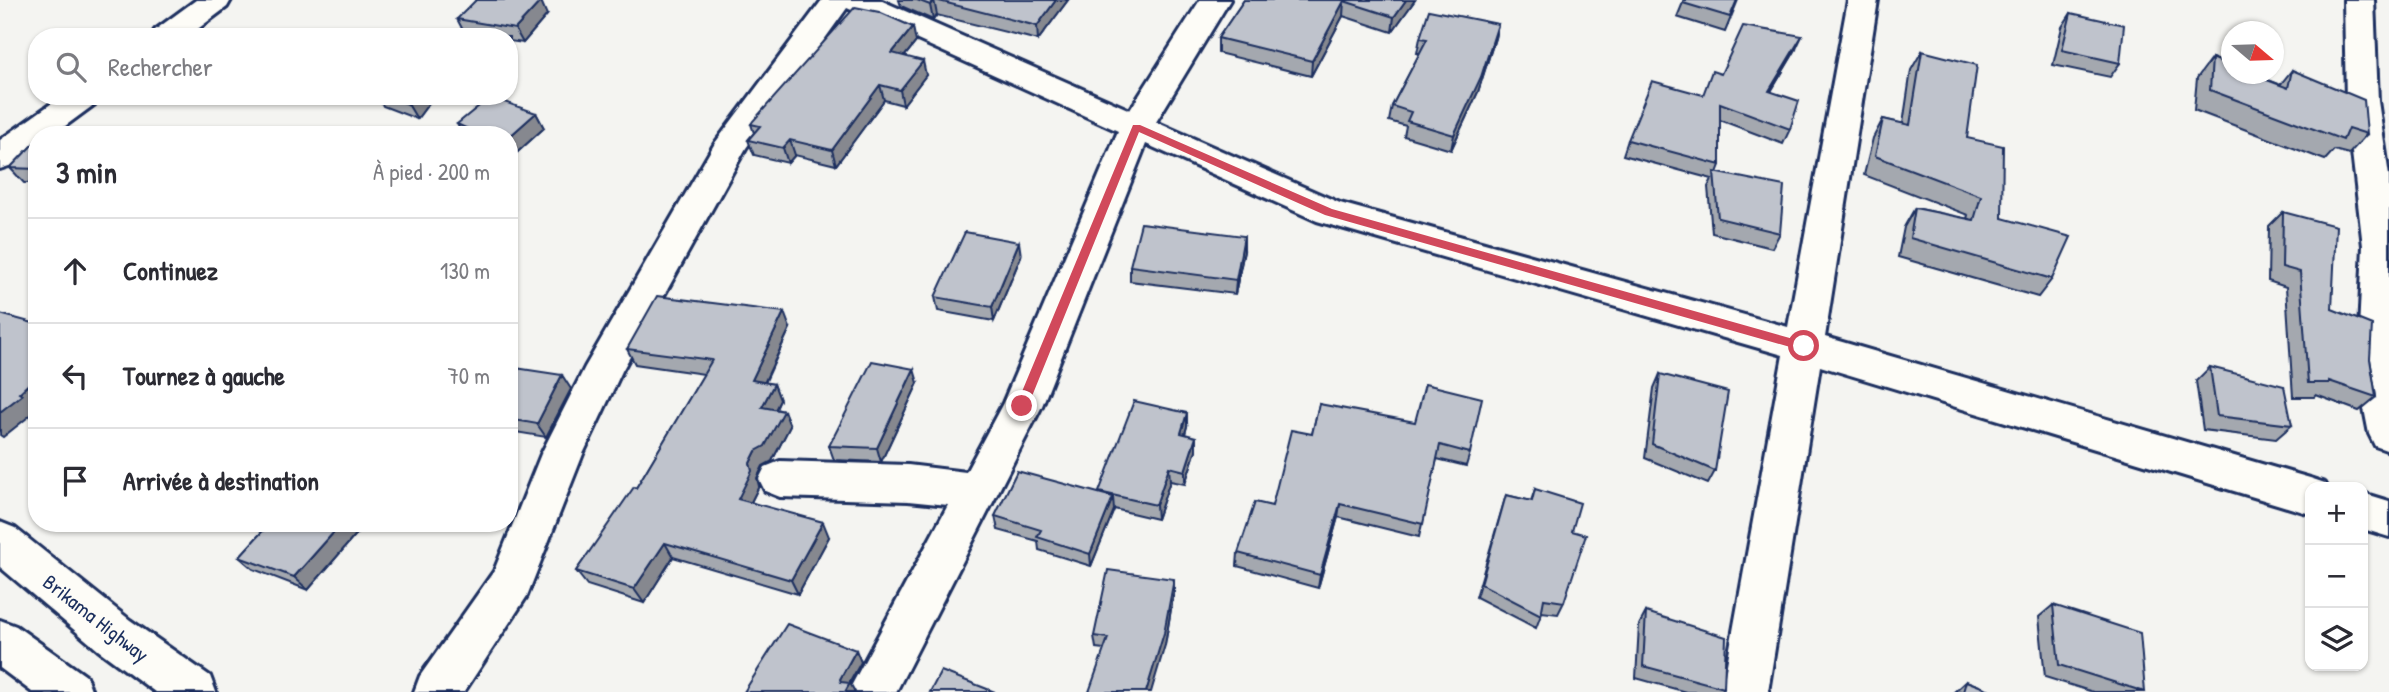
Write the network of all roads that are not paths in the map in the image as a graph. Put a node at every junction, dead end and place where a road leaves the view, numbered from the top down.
1 (216, 0) edge
2 (838, 0) edge
3 (855, 0) edge
4 (1215, 0) edge
5 (1863, 0) edge
6 (2359, 0) edge
7 (178, 28) edge
8 (2376, 87) edge
9 (72, 105) edge
10 (43, 126) edge
11 (1136, 127) junction
12 (28, 137) edge
13 (0, 157) edge
14 (1804, 346) junction
15 (2389, 434) edge
16 (780, 479) dead end
17 (977, 491) junction
18 (2305, 495) edge
19 (2368, 513) edge
20 (2389, 519) edge
21 (0, 541) edge
22 (0, 641) edge
23 (69, 692) edge
24 (193, 692) edge
25 (437, 692) edge
26 (871, 692) edge
27 (1745, 692) edge

1 - 7 main road
2 - 25 main road
3 - 11 main road
4 - 11 main road
5 - 14 main road
6 - 8 main road
8 - 15 main road
9 - 10 main road
11 - 14 main road
11 - 17 main road
12 - 13 main road
14 - 18 main road
14 - 27 main road
16 - 17 main road
17 - 26 main road
19 - 20 main road
21 - 24 main road, Brikama Highway
22 - 23 main road

